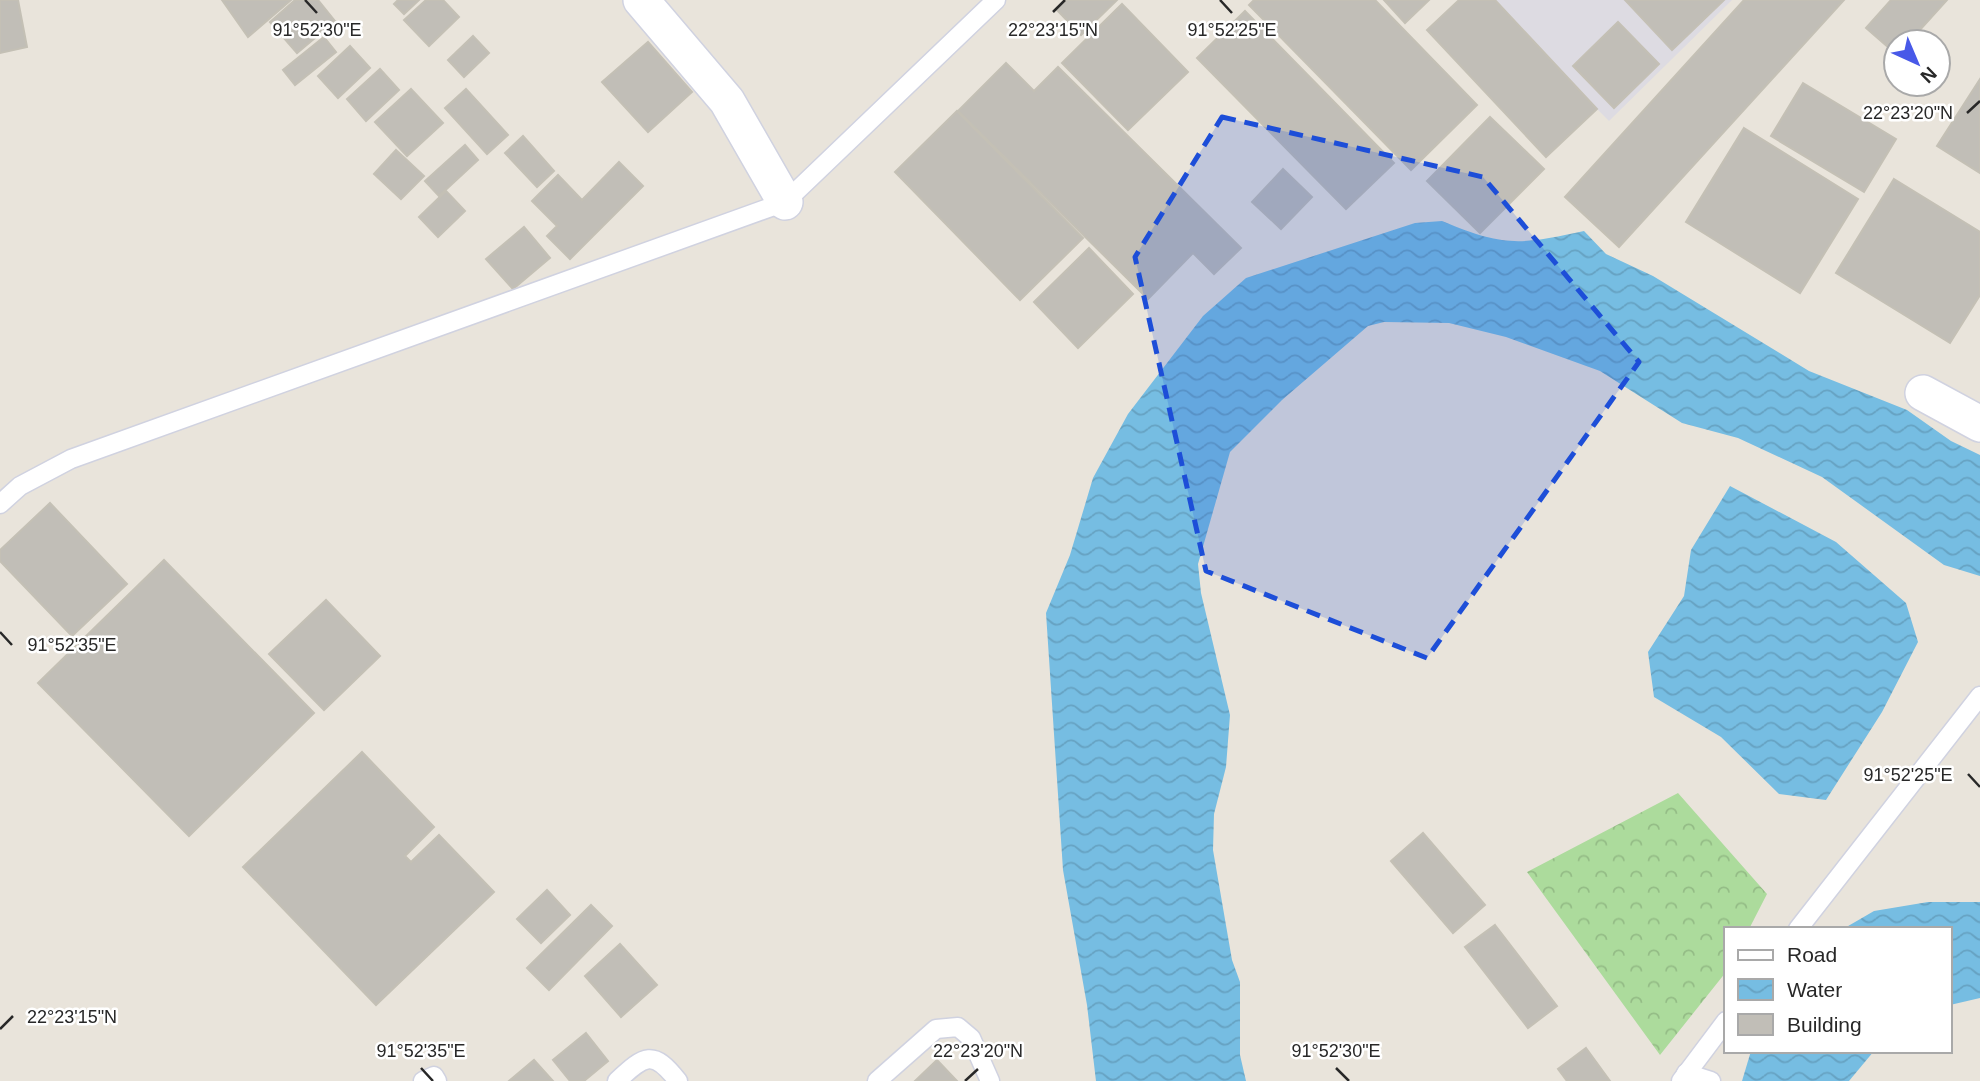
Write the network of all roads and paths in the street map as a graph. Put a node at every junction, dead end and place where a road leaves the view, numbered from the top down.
1 (641, 0) edge
2 (996, 0) edge
3 (785, 202) junction
4 (1923, 393) dead end
5 (1980, 424) edge
6 (0, 504) edge
7 (1980, 696) edge
8 (1800, 927) edge
9 (1724, 1024) edge
10 (1683, 1077) edge
11 (423, 1081) edge
12 (437, 1081) edge
13 (617, 1081) edge
14 (678, 1081) edge
15 (877, 1081) edge
16 (990, 1081) edge
17 (1711, 1081) edge

1 - 3 street
2 - 3 lane
3 - 6 lane
4 - 5 street
7 - 8 lane
9 - 10 lane
10 - 17 lane
11 - 12 lane
13 - 14 lane
15 - 16 lane

